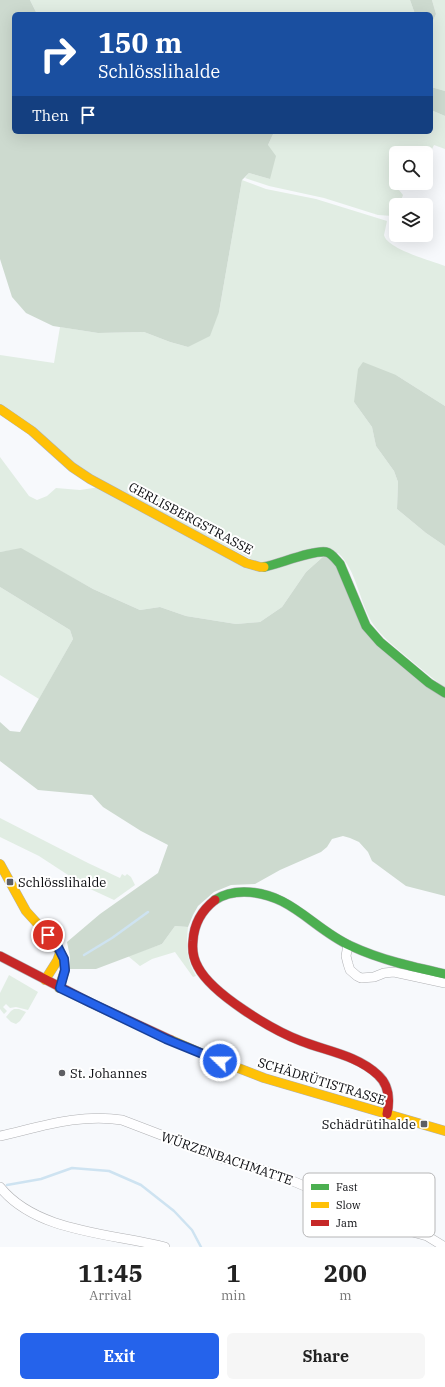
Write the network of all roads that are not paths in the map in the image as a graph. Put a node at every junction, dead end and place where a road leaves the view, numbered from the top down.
1 (0, 409) edge
2 (445, 693) edge
3 (0, 864) edge
4 (348, 946) junction
5 (60, 953) junction
6 (0, 956) edge
7 (445, 974) edge
8 (45, 980) junction
9 (445, 983) edge
10 (60, 988) junction
11 (387, 1114) junction
12 (445, 1131) edge
13 (0, 1136) edge
14 (303, 1185) edge
15 (0, 1187) edge
16 (429, 1237) edge
17 (165, 1247) edge
18 (445, 1247) edge

1 - 2 street, GERLISBERGSTRASSE
3 - 5 street
4 - 7 street
4 - 9 street
4 - 11 street
5 - 8 street
5 - 10 street
6 - 8 street, SCHÄDRÜTISTRASSE
8 - 10 street, SCHÄDRÜTISTRASSE
10 - 11 street, SCHÄDRÜTISTRASSE
11 - 12 street, SCHÄDRÜTISTRASSE
13 - 14 street, WÜRZENBACHMATTE
15 - 17 street
16 - 18 street, WÜRZENBACHMATTE

